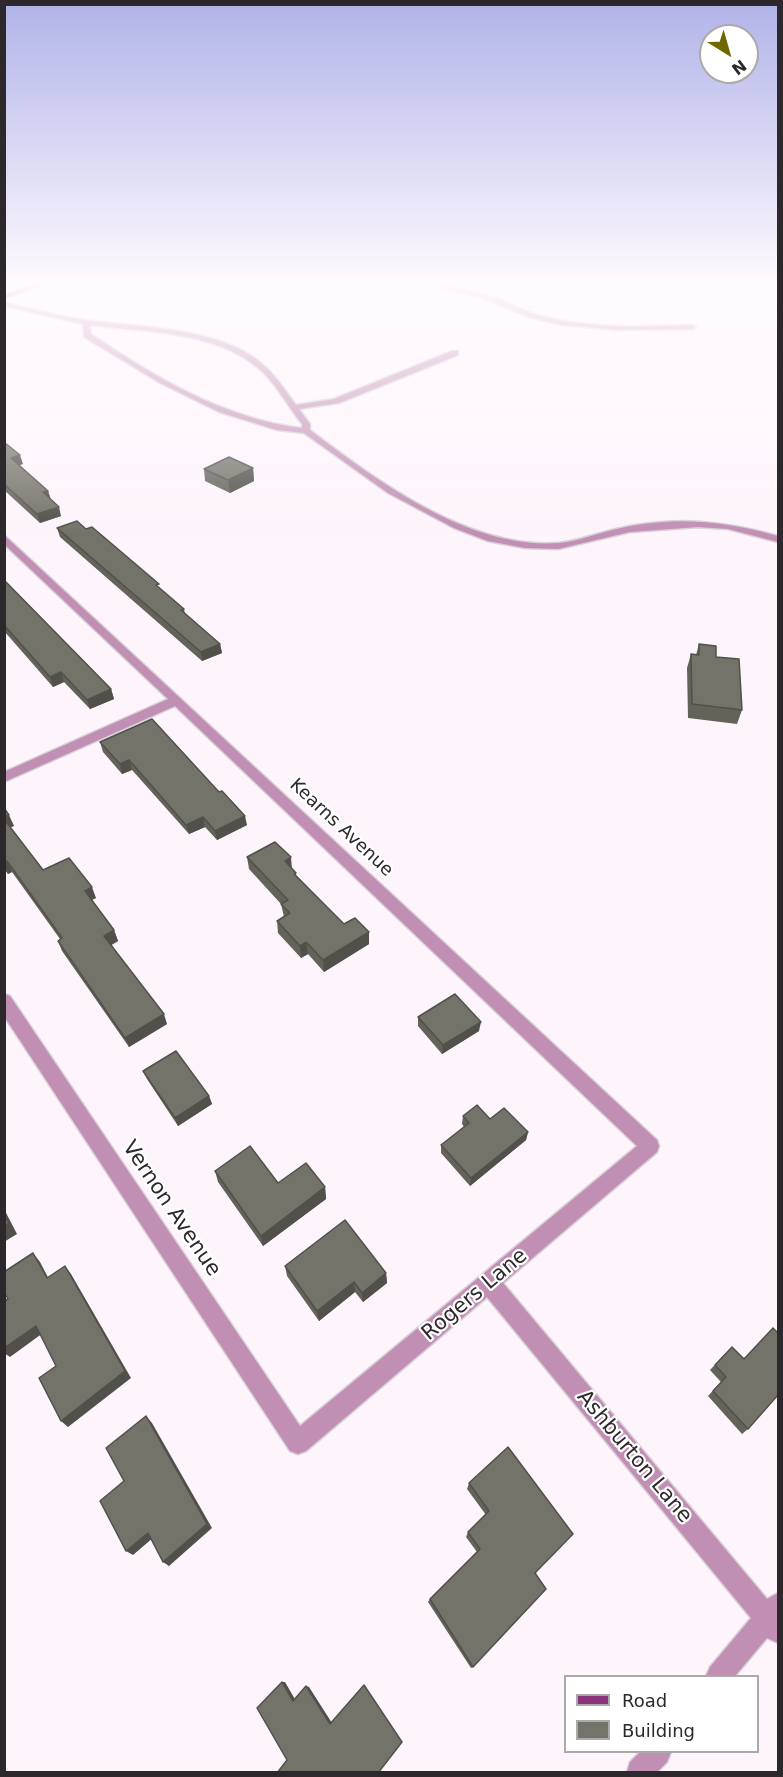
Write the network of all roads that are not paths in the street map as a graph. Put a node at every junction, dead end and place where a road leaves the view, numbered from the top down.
1 (138, 367) edge
2 (262, 367) edge
3 (420, 367) edge
4 (293, 408) junction
5 (306, 431) junction
6 (4, 538) edge
7 (778, 539) edge
8 (177, 700) junction
9 (4, 778) edge
10 (4, 1001) edge
11 (651, 1146) joint
12 (489, 1282) junction
13 (298, 1443) joint
14 (775, 1618) edge
15 (721, 1675) edge
16 (656, 1753) edge
17 (640, 1773) edge

1 - 5 street
2 - 4 street
3 - 4 street
4 - 5 street
5 - 7 street
6 - 8 street, Kearns Avenue
8 - 9 street
8 - 11 street, Kearns Avenue
10 - 13 street, Vernon Avenue
11 - 12 street, Rogers Lane
12 - 13 street, Rogers Lane
12 - 14 street, Ashburton Lane
14 - 15 street
16 - 17 street

